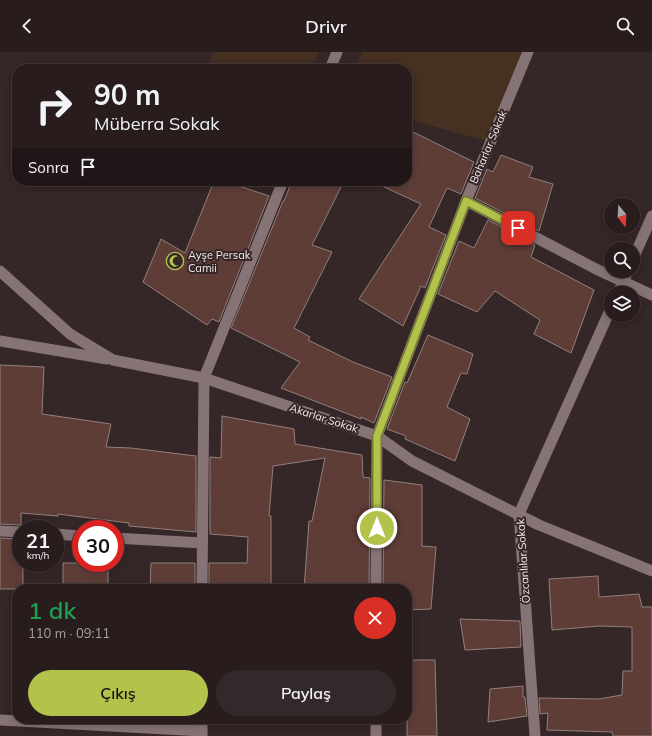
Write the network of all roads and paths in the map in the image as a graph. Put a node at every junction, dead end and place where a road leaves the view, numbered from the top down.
1 (337, 52) edge
2 (528, 52) edge
3 (332, 64) edge
4 (280, 186) edge
5 (466, 201) junction
6 (652, 216) edge
7 (640, 243) edge
8 (0, 271) edge
9 (625, 278) edge
10 (623, 282) junction
11 (621, 286) edge
12 (652, 295) edge
13 (605, 322) edge
14 (0, 341) edge
15 (113, 360) junction
16 (204, 378) junction
17 (377, 436) junction
18 (519, 514) junction
19 (0, 531) edge
20 (12, 532) edge
21 (124, 539) edge
22 (202, 543) junction
23 (652, 571) edge
24 (202, 584) edge
25 (376, 584) edge
26 (0, 720) edge
27 (12, 721) edge
28 (62, 724) edge
29 (376, 724) edge
30 (202, 733) edge
31 (376, 736) edge
32 (535, 736) edge

1 - 3 street
2 - 5 street, Baharlar Sokak
4 - 16 street
5 - 10 street
5 - 17 street, Baharlar Sokak
6 - 7 street
8 - 15 street, Akarlar Sokak
9 - 10 street
10 - 11 street
10 - 12 street
13 - 18 street, Özcanlılar Sokak
14 - 15 street
15 - 16 street, Akarlar Sokak
16 - 17 street, Akarlar Sokak
16 - 22 street
17 - 18 street, Akarlar Sokak
17 - 25 street, Baharlar Sokak
18 - 23 street, Akarlar Sokak
18 - 32 street, Özcanlılar Sokak
19 - 20 street
21 - 22 street
22 - 24 street
26 - 27 street
28 - 30 street
29 - 31 street

